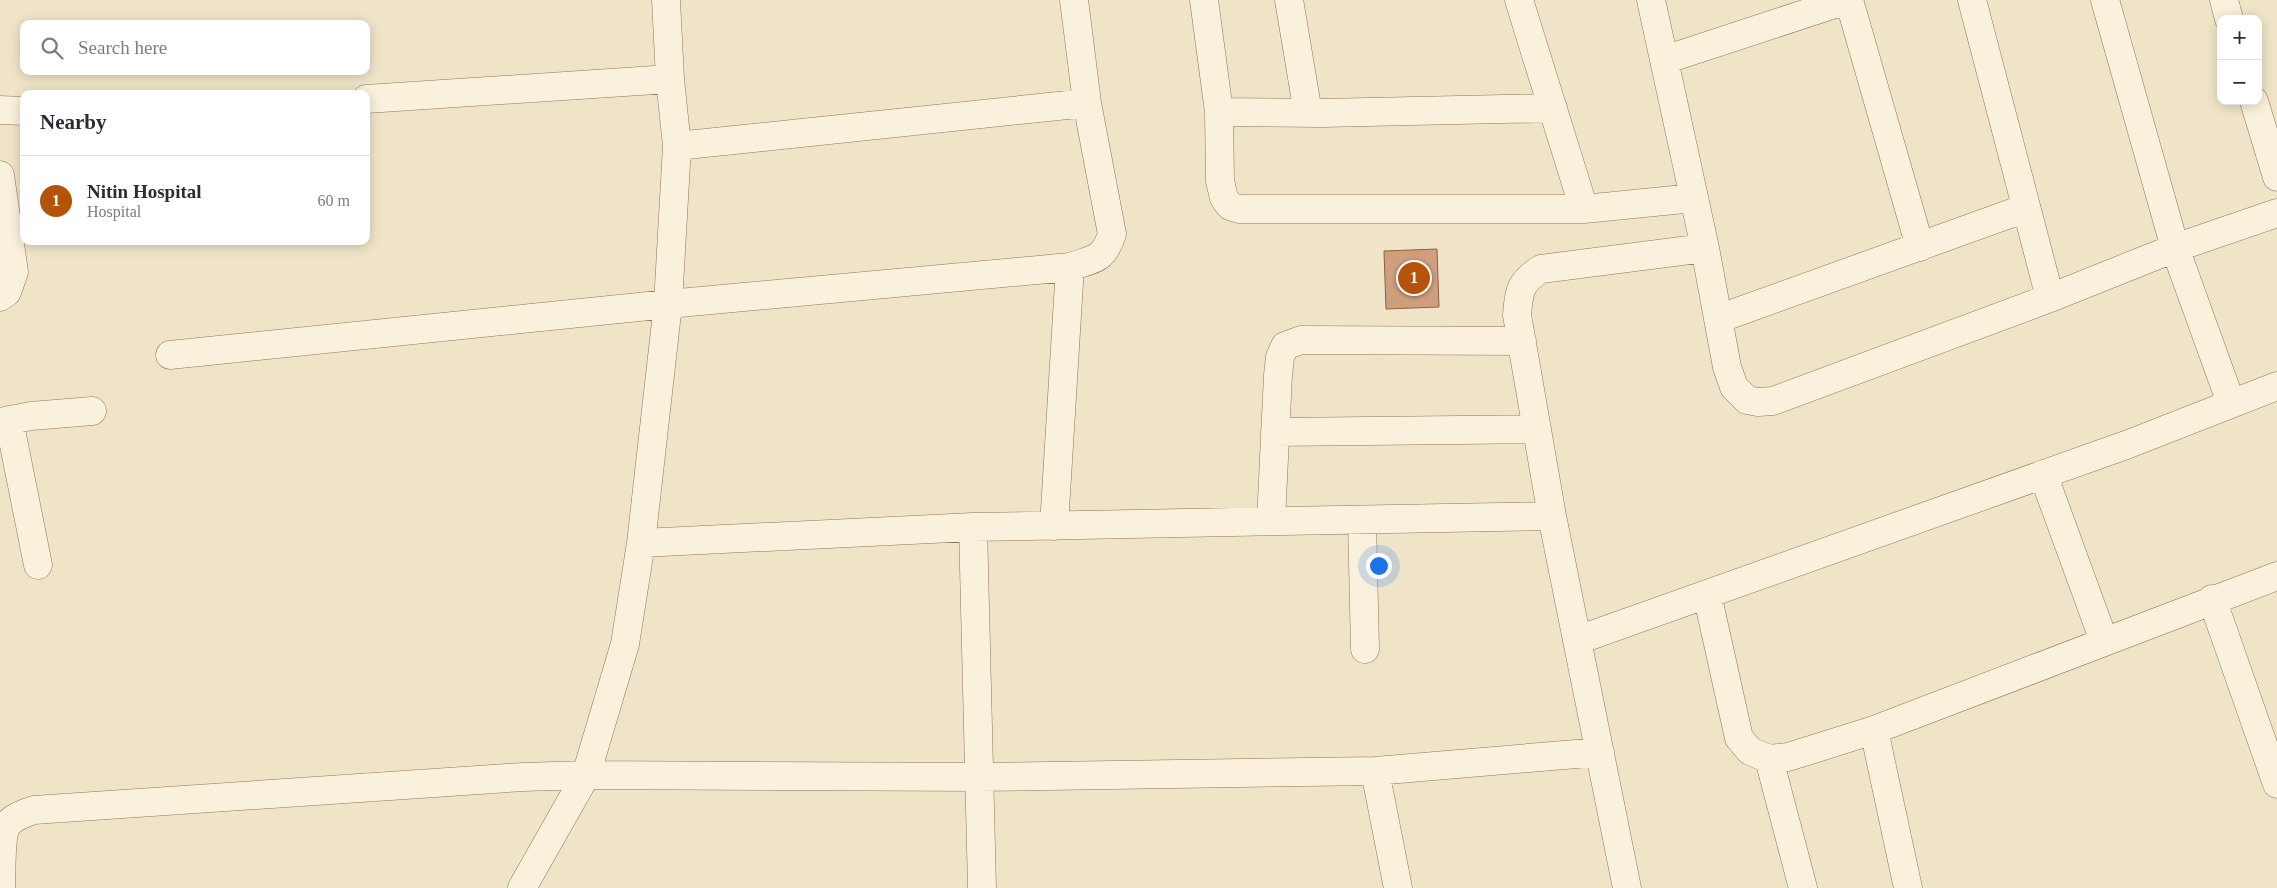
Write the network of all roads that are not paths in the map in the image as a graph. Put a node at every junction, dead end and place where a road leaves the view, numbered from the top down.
1 (666, 0) edge
2 (1074, 0) edge
3 (1204, 0) edge
4 (1289, 0) edge
5 (1519, 0) edge
6 (1651, 0) edge
7 (1848, 0) edge
8 (1972, 0) edge
9 (2104, 0) edge
10 (2224, 0) edge
11 (2228, 15) edge
12 (1664, 60) junction
13 (670, 79) junction
14 (370, 100) edge
15 (1087, 103) junction
16 (2255, 105) edge
17 (1553, 108) junction
18 (0, 110) edge
19 (20, 111) edge
20 (1219, 112) junction
21 (1308, 112) junction
22 (678, 146) junction
23 (0, 176) edge
24 (2277, 177) edge
25 (1694, 198) junction
26 (2026, 208) junction
27 (1584, 209) junction
28 (2277, 213) edge
29 (1920, 247) junction
30 (1705, 248) junction
31 (2175, 248) junction
32 (1070, 267) junction
33 (0, 297) edge
34 (2050, 298) junction
35 (668, 304) junction
36 (1718, 319) junction
37 (1522, 341) junction
38 (170, 355) dead end
39 (2277, 386) edge
40 (2231, 403) junction
41 (92, 411) dead end
42 (4, 421) edge
43 (1537, 429) junction
44 (1275, 432) junction
45 (2043, 474) junction
46 (1552, 516) junction
47 (1362, 520) junction
48 (1271, 521) junction
49 (1054, 526) junction
50 (973, 527) junction
51 (641, 543) junction
52 (38, 565) dead end
53 (2277, 576) edge
54 (1707, 594) junction
55 (2212, 599) junction
56 (1578, 640) junction
57 (2104, 641) junction
58 (1365, 649) dead end
59 (1874, 730) junction
60 (1600, 752) junction
61 (1769, 759) junction
62 (1375, 771) junction
63 (586, 775) junction
64 (978, 777) junction
65 (2277, 784) edge
66 (1, 888) edge
67 (522, 888) edge
68 (982, 888) edge
69 (1398, 888) edge
70 (1627, 888) edge
71 (1803, 888) edge
72 (1908, 888) edge

1 - 13 street
2 - 15 street
3 - 20 street
4 - 21 street
5 - 17 street
6 - 12 street
7 - 12 street
7 - 29 street
8 - 26 street
9 - 31 street
10 - 11 street
12 - 25 street
13 - 14 street
13 - 22 street
15 - 22 street
15 - 32 street
16 - 24 street
17 - 21 street
17 - 27 street
18 - 19 street
20 - 21 street
20 - 27 street
22 - 35 street
23 - 33 street
25 - 27 street
25 - 30 street
26 - 29 street
26 - 34 street
28 - 31 street
29 - 36 street
30 - 36 street
30 - 37 street
31 - 34 street
31 - 40 street
32 - 35 street
32 - 49 street
34 - 36 street
35 - 38 street
35 - 51 street
37 - 43 street
37 - 44 street
39 - 40 street
40 - 45 street
41 - 42 street
42 - 52 street
43 - 44 street
43 - 46 street
44 - 48 street
45 - 54 street
45 - 57 street
46 - 47 street
46 - 56 street
47 - 48 street
47 - 58 street
48 - 49 street
49 - 50 street
50 - 51 street
50 - 64 street
51 - 63 street
53 - 55 street
54 - 56 street
54 - 61 street
55 - 57 street
55 - 65 street
56 - 60 street
57 - 59 street
59 - 61 street
59 - 72 street
60 - 62 street
60 - 70 street
61 - 71 street
62 - 64 street
62 - 69 street
63 - 64 street
63 - 66 street
63 - 67 street
64 - 68 street

